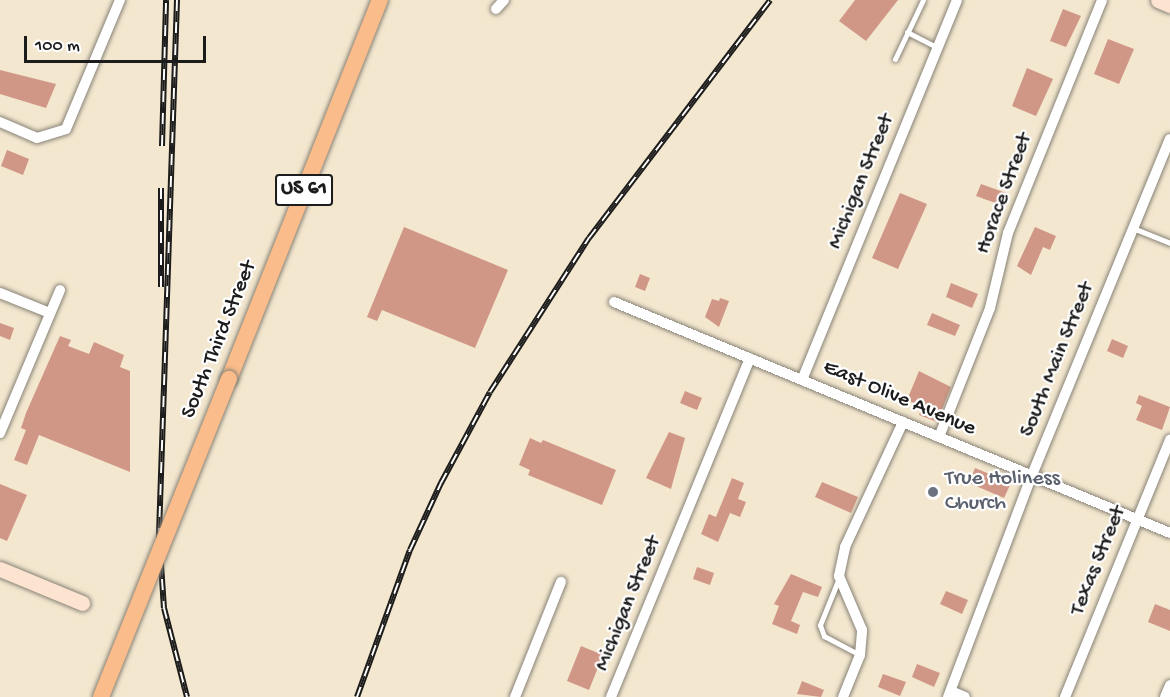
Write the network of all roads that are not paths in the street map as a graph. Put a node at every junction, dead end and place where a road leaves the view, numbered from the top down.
1 (120, 0) edge
2 (380, 0) edge
3 (504, 0) edge
4 (923, 0) edge
5 (957, 0) edge
6 (1102, 0) edge
7 (1158, 0) edge
8 (1170, 5) edge
9 (496, 9) dead end
10 (908, 32) junction
11 (938, 48) junction
12 (895, 59) dead end
13 (0, 122) edge
14 (1170, 139) edge
15 (1133, 228) junction
16 (1170, 243) edge
17 (60, 290) dead end
18 (0, 293) edge
19 (614, 302) dead end
20 (50, 313) junction
21 (750, 358) junction
22 (802, 380) junction
23 (903, 422) junction
24 (1, 426) edge
25 (939, 437) junction
26 (1170, 440) edge
27 (1032, 475) junction
28 (1137, 518) junction
29 (1170, 532) edge
30 (0, 568) edge
31 (839, 576) junction
32 (561, 582) dead end
33 (82, 603) dead end
34 (860, 655) junction
35 (1170, 685) edge
36 (950, 694) edge
37 (101, 697) edge
38 (515, 697) edge
39 (612, 697) edge
40 (843, 697) edge
41 (965, 697) edge
42 (1065, 697) edge
43 (1165, 697) edge

1 - 13 street
2 - 37 main road, South Third Street / US 61, bridge
3 - 9 street
4 - 10 lane
5 - 11 street, Michigan Street
6 - 25 street, Horace Street
7 - 8 street
10 - 11 lane
10 - 12 lane
11 - 22 street, Michigan Street
14 - 15 street, South Main Street
15 - 16 lane
15 - 27 street, South Main Street
17 - 20 street
18 - 20 street
19 - 21 street, East Olive Avenue
20 - 24 street
21 - 22 street, East Olive Avenue
21 - 39 street, Michigan Street
22 - 23 street, East Olive Avenue
23 - 25 street, East Olive Avenue
23 - 31 street
25 - 27 street, East Olive Avenue
26 - 28 street, Texas Street
27 - 28 street, East Olive Avenue
27 - 36 street, South Main Street
28 - 29 street, East Olive Avenue
28 - 42 street, Texas Street
30 - 33 street
31 - 34 street
31 - 34 lane
32 - 38 street
34 - 40 street
35 - 43 street
36 - 41 street

